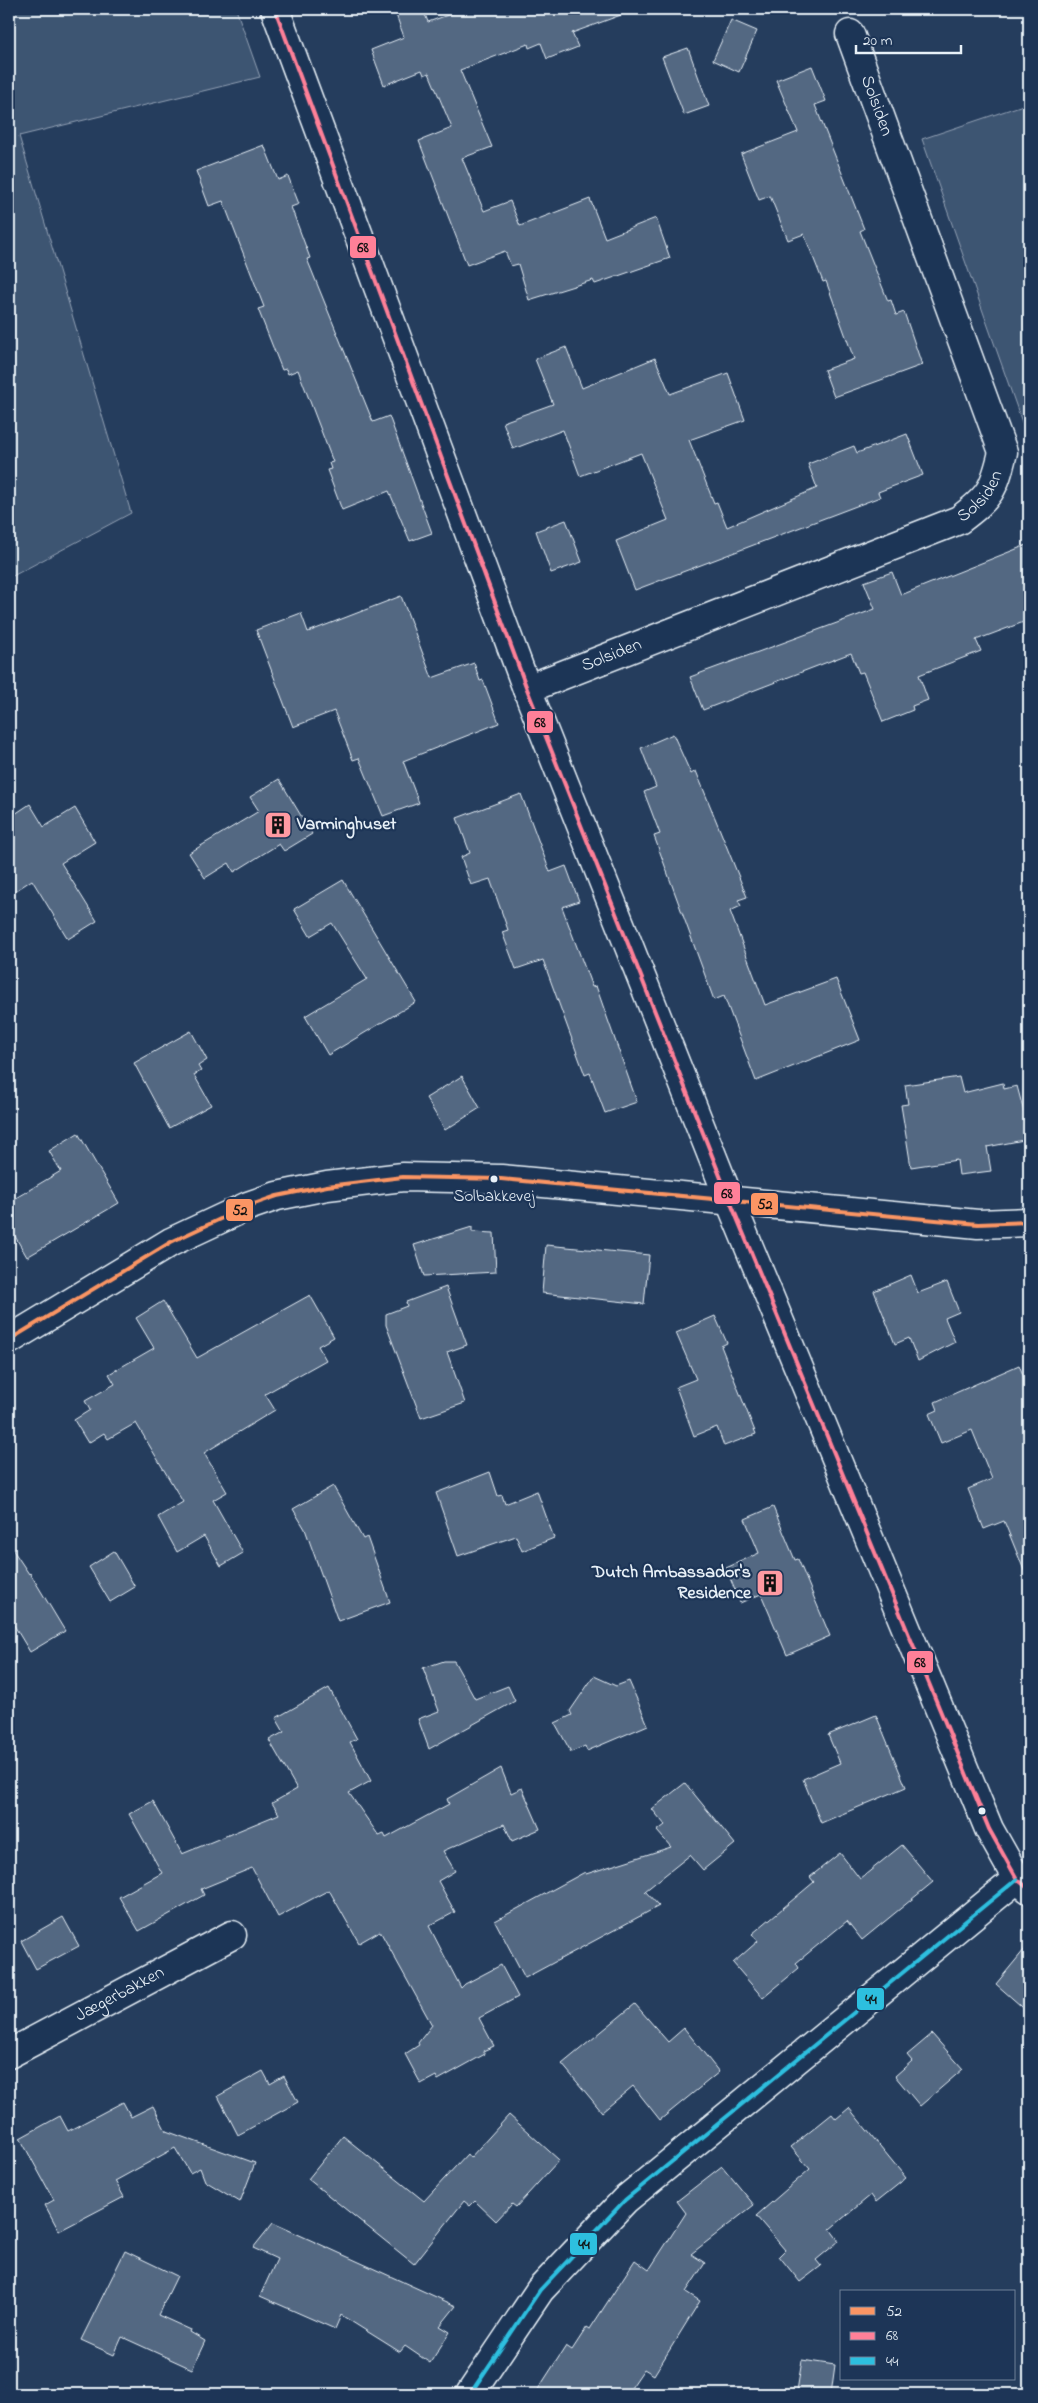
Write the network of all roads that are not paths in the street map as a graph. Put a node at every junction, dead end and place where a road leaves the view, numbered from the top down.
1 (275, 9) edge
2 (850, 34) dead end
3 (527, 689) junction
4 (730, 1201) junction
5 (1029, 1222) edge
6 (9, 1340) edge
7 (1023, 1884) edge
8 (232, 1935) dead end
9 (9, 2054) edge
10 (470, 2394) edge

1 - 3 street
2 - 3 street, Solsiden
3 - 4 street
4 - 5 street
4 - 6 street
4 - 7 street
7 - 10 street
8 - 9 street, Jægerbakken

